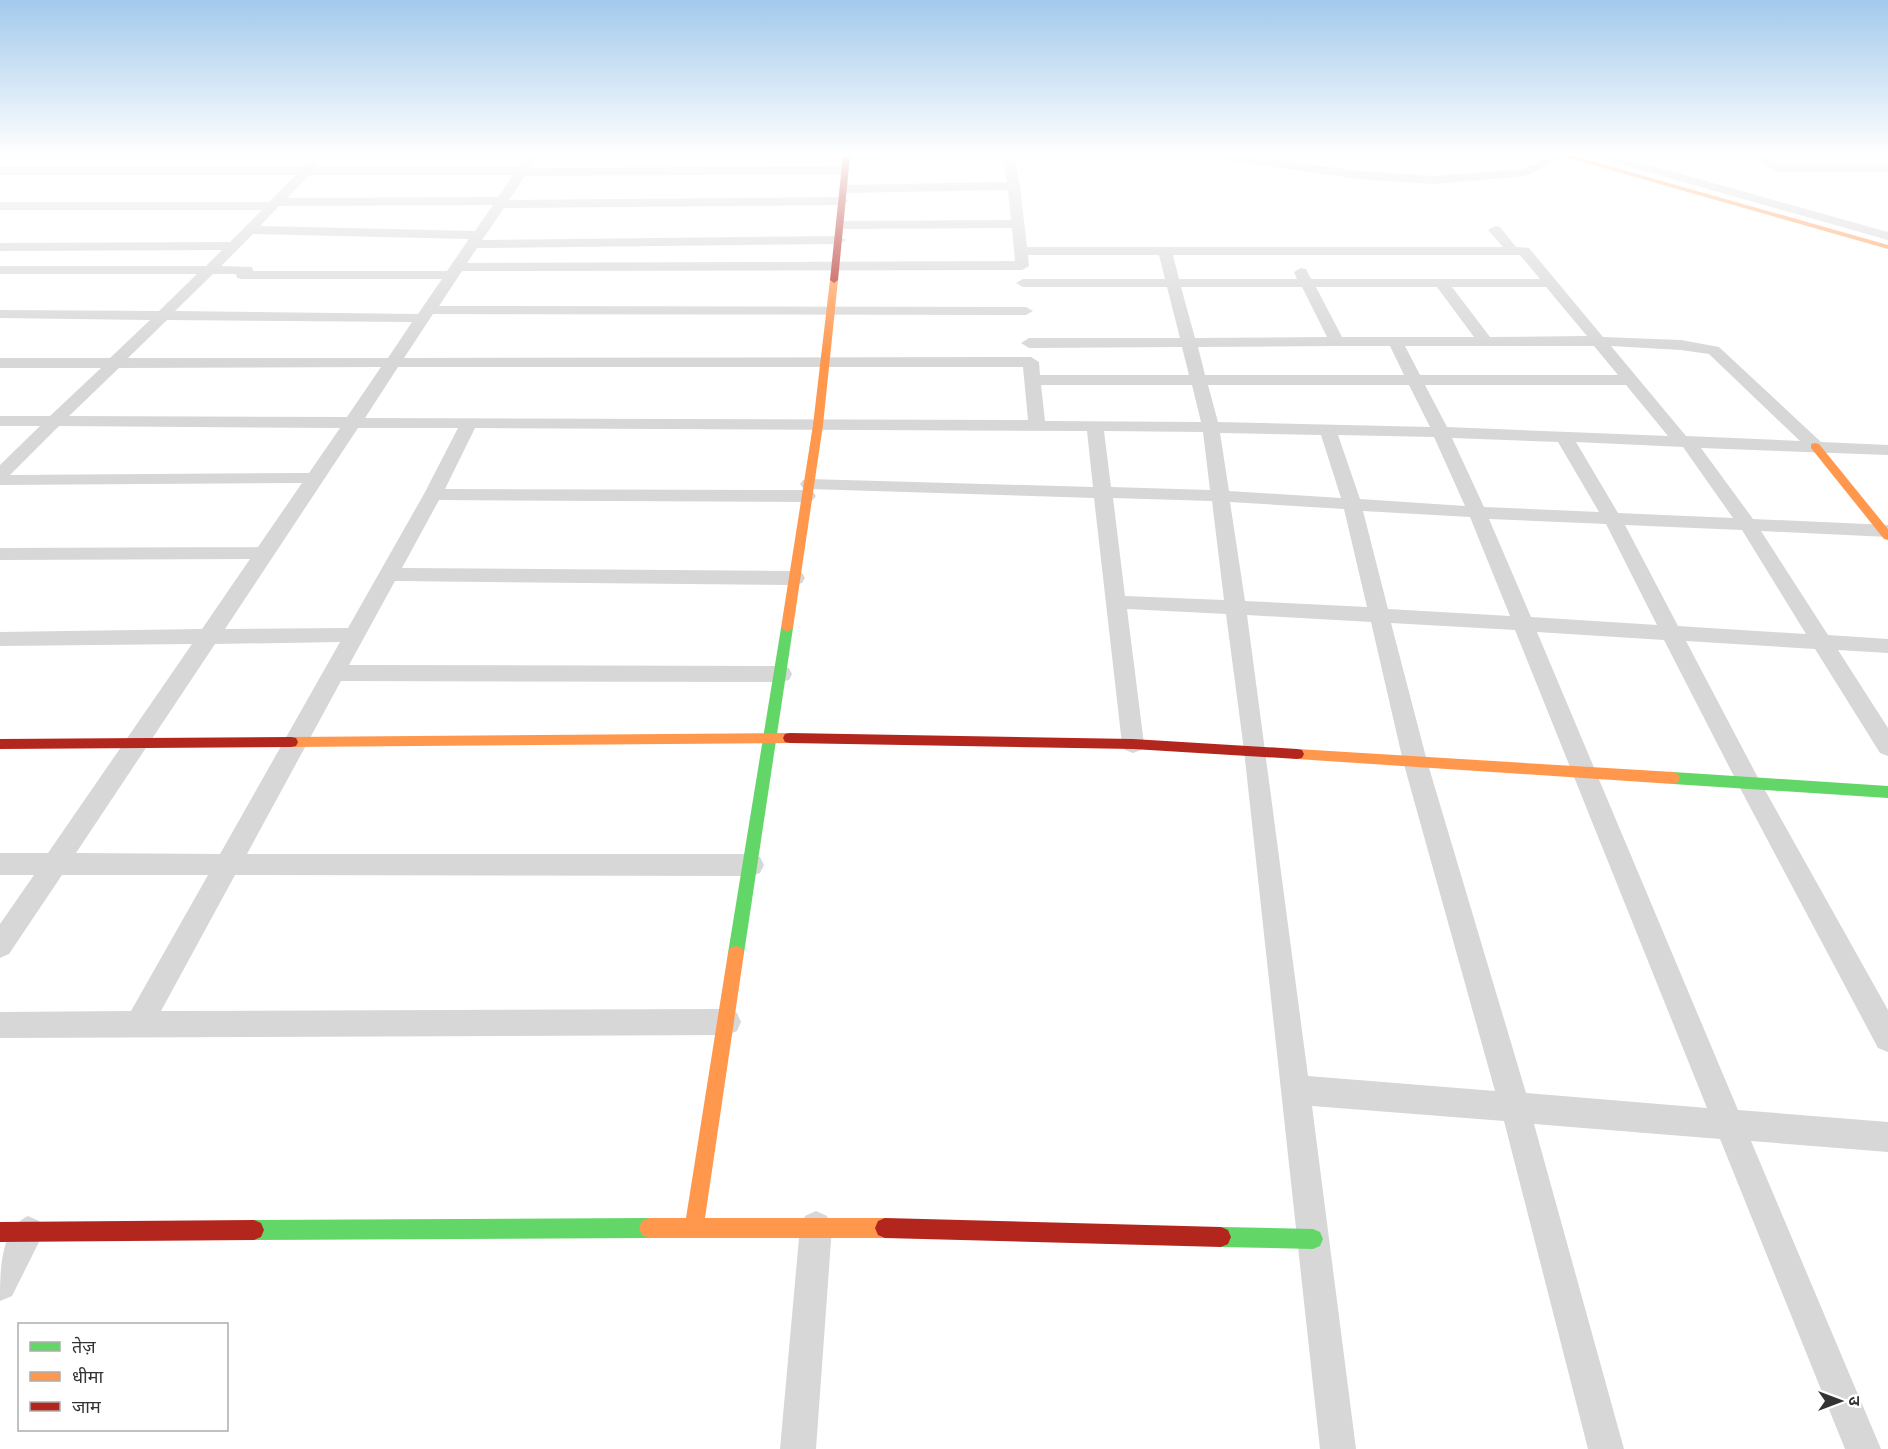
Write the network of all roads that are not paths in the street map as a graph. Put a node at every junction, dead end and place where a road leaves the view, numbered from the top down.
1 (256, 224) edge
2 (487, 224) edge
3 (1018, 224) joint
4 (1811, 224) edge
5 (1844, 224) edge
6 (841, 225) joint
7 (250, 230) junction
8 (1495, 230) dead end
9 (1888, 236) edge
10 (476, 239) junction
11 (839, 240) junction
12 (234, 246) junction
13 (0, 247) edge
14 (1888, 247) edge
15 (1165, 251) junction
16 (1290, 251) junction
17 (1510, 251) junction
18 (1021, 258) junction
19 (837, 266) junction
20 (0, 270) edge
21 (209, 270) junction
22 (455, 271) junction
23 (1023, 283) junction
24 (1171, 283) junction
25 (1307, 283) junction
26 (1441, 284) junction
27 (1551, 284) junction
28 (832, 310) junction
29 (0, 314) edge
30 (165, 314) junction
31 (425, 314) junction
32 (1028, 327) junction
33 (1598, 341) junction
34 (1395, 342) junction
35 (1486, 342) junction
36 (1188, 343) junction
37 (1337, 343) junction
38 (1031, 362) junction
39 (0, 363) edge
40 (114, 363) junction
41 (392, 363) junction
42 (825, 363) junction
43 (1033, 380) junction
44 (1197, 380) junction
45 (1630, 380) junction
46 (1415, 381) junction
47 (0, 421) edge
48 (57, 421) junction
49 (352, 423) junction
50 (470, 423) junction
51 (818, 425) junction
52 (1037, 426) junction
53 (1095, 426) junction
54 (1210, 428) junction
55 (1328, 430) junction
56 (1441, 433) junction
57 (1564, 437) junction
58 (1685, 441) junction
59 (1815, 446) junction
60 (1888, 450) edge
61 (0, 478) edge
62 (315, 478) junction
63 (808, 490) junction
64 (1104, 492) junction
65 (433, 494) junction
66 (1220, 496) junction
67 (1352, 504) junction
68 (1477, 512) junction
69 (1612, 518) junction
70 (1747, 524) junction
71 (1887, 532) edge
72 (264, 553) junction
73 (0, 554) edge
74 (389, 574) junction
75 (795, 578) junction
76 (1117, 602) junction
77 (1235, 607) junction
78 (1379, 615) junction
79 (1523, 623) junction
80 (1670, 632) junction
81 (355, 635) junction
82 (207, 638) junction
83 (0, 639) edge
84 (1821, 641) junction
85 (1888, 646) edge
86 (334, 673) junction
87 (781, 674) junction
88 (771, 738) junction
89 (297, 742) junction
90 (136, 743) junction
91 (0, 744) edge
92 (1133, 744) junction
93 (1888, 747) edge
94 (1255, 750) junction
95 (1415, 761) junction
96 (1585, 772) junction
97 (1749, 783) junction
98 (1888, 792) edge
99 (0, 864) edge
100 (55, 864) junction
101 (226, 864) junction
102 (751, 865) junction
103 (0, 946) edge
104 (727, 1022) junction
105 (139, 1024) junction
106 (0, 1025) edge
107 (1888, 1038) edge
108 (1295, 1090) junction
109 (1515, 1108) junction
110 (1731, 1125) junction
111 (1888, 1137) edge
112 (816, 1227) junction
113 (694, 1228) junction
114 (14, 1232) edge
115 (1312, 1239) junction
116 (0, 1284) edge
117 (798, 1449) edge
118 (1338, 1449) edge
119 (1606, 1449) edge
120 (1863, 1449) edge

1 - 7 street
2 - 10 street
3 - 6 street
3 - 18 street
4 - 14 main road
5 - 9 street
6 - 11 main road
7 - 10 street
7 - 12 street
8 - 17 street
10 - 11 street
10 - 22 street
11 - 19 main road
12 - 13 street
12 - 21 street
15 - 16 street
15 - 18 street
15 - 24 street
16 - 17 street
16 - 25 street
17 - 27 street
18 - 19 street
18 - 23 street
19 - 22 street
19 - 28 main road
20 - 21 street
21 - 22 street
21 - 30 street
22 - 31 street
23 - 24 street
23 - 32 street
24 - 25 street
24 - 36 street
25 - 26 street
25 - 37 street
26 - 27 street
26 - 35 street
27 - 33 street
28 - 31 street
28 - 32 street
28 - 42 main road
29 - 30 street
30 - 31 street
30 - 40 street
31 - 41 street
32 - 36 street
32 - 38 street
33 - 35 street
33 - 45 street
33 - 59 street
34 - 35 street
34 - 37 street
34 - 46 street
36 - 37 street
36 - 44 street
38 - 42 street
38 - 43 street
39 - 40 street
40 - 41 street
40 - 48 street
41 - 42 street
41 - 49 street
42 - 51 main road
43 - 44 street
43 - 52 street
44 - 46 street
44 - 54 street
45 - 46 street
45 - 58 street
46 - 56 street
47 - 48 street
48 - 49 street
48 - 61 street
49 - 50 street
49 - 62 street
50 - 51 street
50 - 65 street
51 - 52 street
51 - 63 main road
52 - 53 street
53 - 54 street
53 - 64 street
54 - 55 street
54 - 66 street
55 - 56 street
55 - 67 street
56 - 57 street
56 - 68 street
57 - 58 street
57 - 69 street
58 - 59 street
58 - 70 street
59 - 60 street
59 - 71 main road
61 - 62 street
62 - 72 street
63 - 64 street
63 - 65 street
63 - 75 main road
64 - 66 street
64 - 76 street
65 - 74 street
66 - 67 street
66 - 77 street
67 - 68 street
67 - 78 street
68 - 69 street
68 - 79 street
69 - 70 street
69 - 80 street
70 - 71 street
70 - 84 street
72 - 73 street
72 - 82 street
74 - 75 street
74 - 81 street
75 - 87 main road
76 - 77 street
76 - 92 street
77 - 78 street
77 - 94 street
78 - 79 street
78 - 95 street
79 - 80 street
79 - 96 street
80 - 84 street
80 - 97 street
81 - 82 street
81 - 86 street
82 - 83 street
82 - 90 street
84 - 85 street
84 - 93 street
86 - 87 street
86 - 89 street
87 - 88 main road
88 - 89 main road
88 - 92 main road
88 - 102 main road
89 - 90 main road
89 - 101 street
90 - 91 main road
90 - 100 street
92 - 94 main road
94 - 95 main road
94 - 108 street
95 - 96 main road
95 - 109 street
96 - 97 main road
96 - 110 street
97 - 98 main road
97 - 107 street
99 - 100 street
100 - 101 street
100 - 103 street
101 - 102 street
101 - 105 street
102 - 104 main road
104 - 105 street
104 - 113 main road
105 - 106 street
108 - 109 street
108 - 115 street
109 - 110 street
109 - 119 street
110 - 111 street
110 - 120 street
112 - 113 main road
112 - 115 main road
112 - 117 street
113 - 114 main road
114 - 116 street
115 - 118 street

